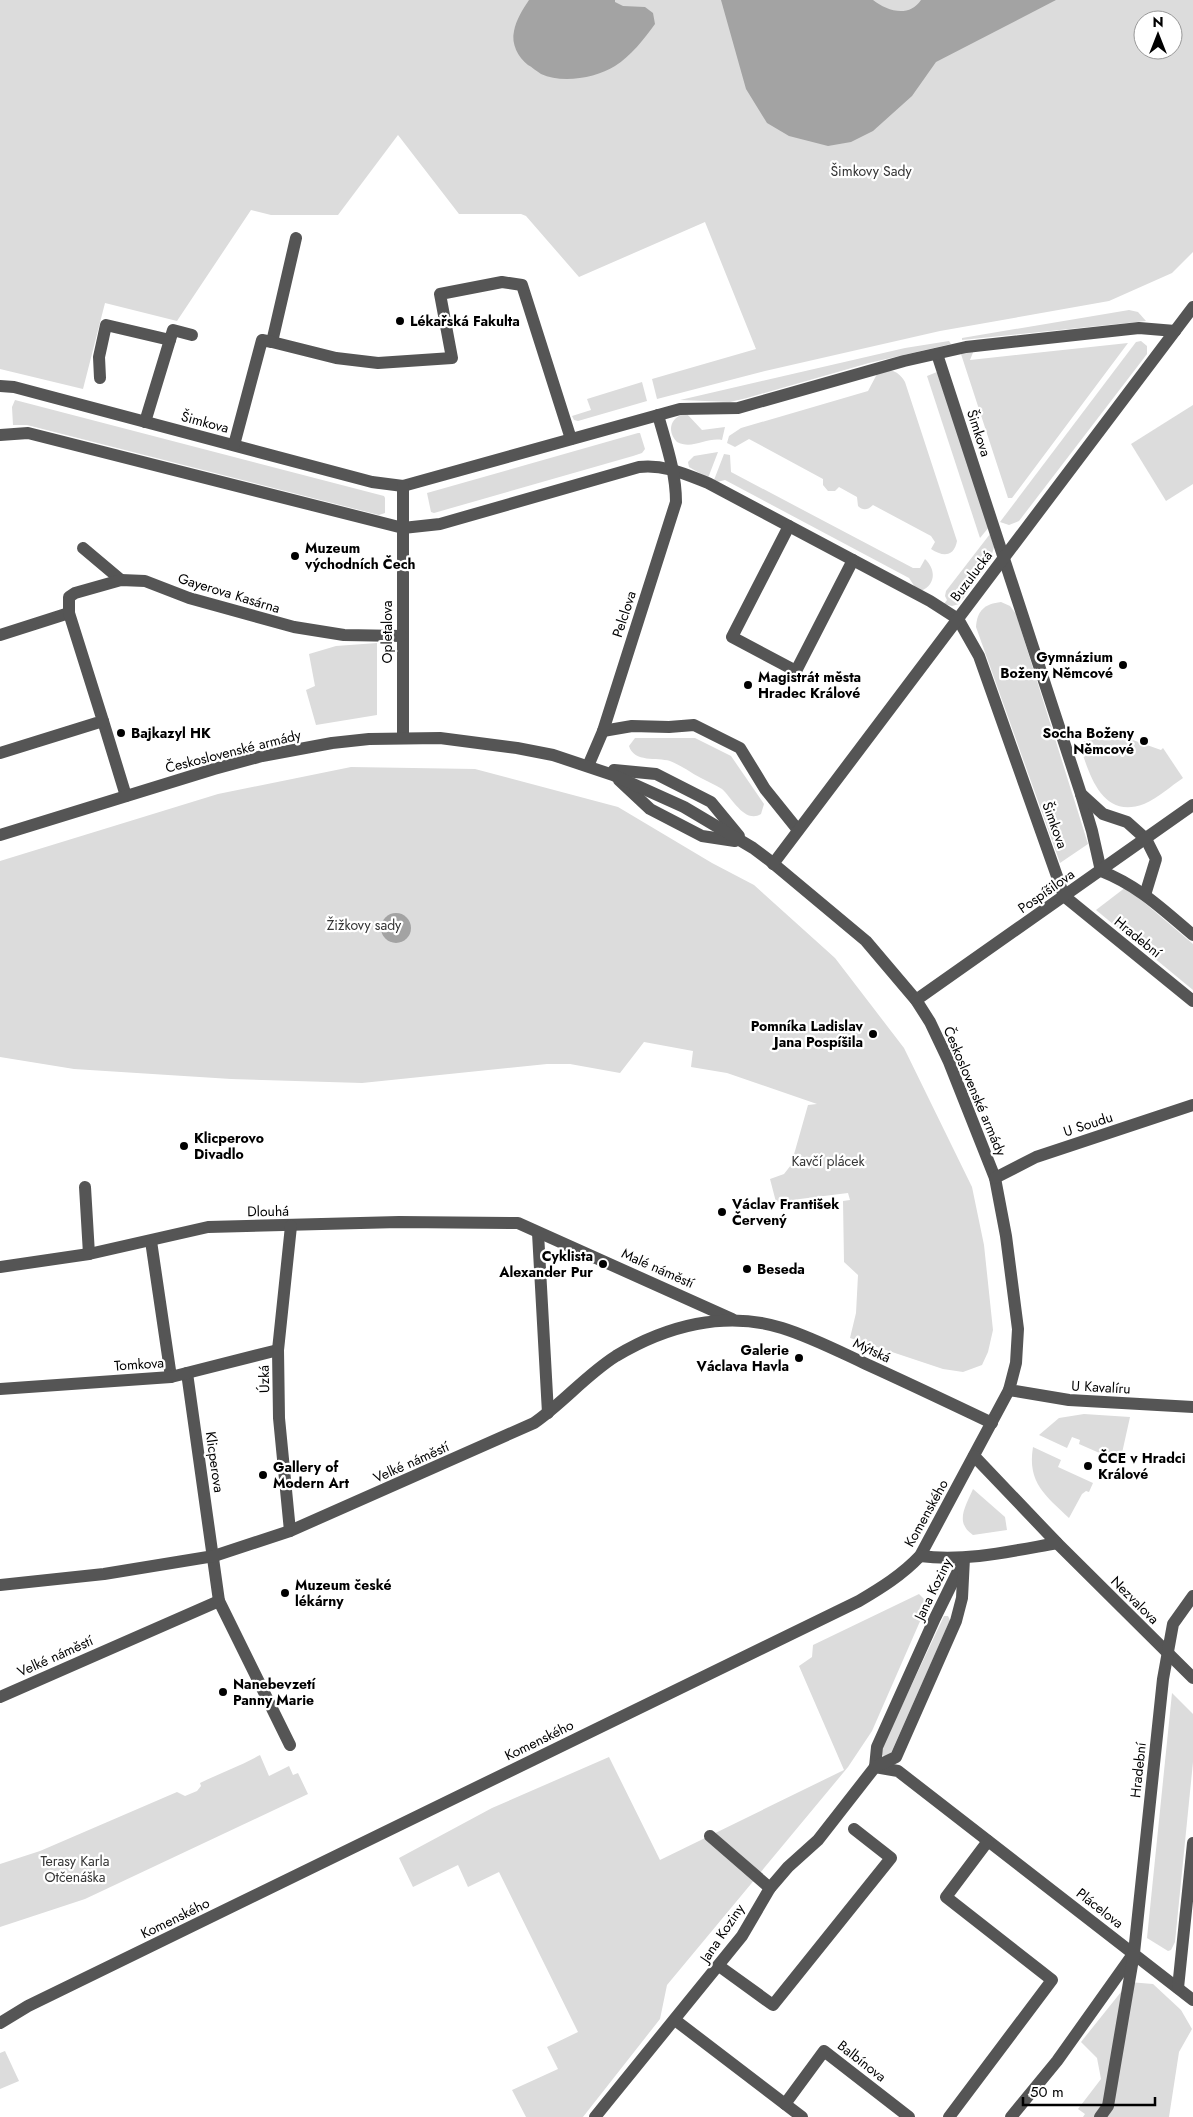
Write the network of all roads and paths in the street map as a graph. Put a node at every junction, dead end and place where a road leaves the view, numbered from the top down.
1 (296, 238) dead end
2 (1193, 307) edge
3 (1175, 331) junction
4 (192, 335) dead end
5 (170, 340) junction
6 (272, 342) junction
7 (937, 354) junction
8 (100, 378) dead end
9 (0, 386) edge
10 (658, 415) junction
11 (145, 422) junction
12 (0, 435) edge
13 (571, 439) junction
14 (234, 445) junction
15 (672, 469) junction
16 (403, 486) junction
17 (789, 526) junction
18 (403, 528) junction
19 (83, 548) dead end
20 (1003, 558) junction
21 (853, 560) junction
22 (121, 580) junction
23 (69, 613) junction
24 (958, 619) junction
25 (0, 635) edge
26 (401, 636) junction
27 (103, 721) junction
28 (603, 731) junction
29 (402, 737) junction
30 (0, 753) edge
31 (593, 767) junction
32 (1081, 794) junction
33 (126, 796) junction
34 (1193, 805) edge
35 (798, 830) junction
36 (0, 835) edge
37 (1146, 839) junction
38 (743, 843) junction
39 (773, 864) junction
40 (1100, 871) junction
41 (1145, 895) junction
42 (1064, 896) junction
43 (1193, 935) edge
44 (916, 1000) junction
45 (1193, 1001) edge
46 (1193, 1105) edge
47 (995, 1178) junction
48 (85, 1187) dead end
49 (290, 1226) junction
50 (538, 1233) junction
51 (151, 1241) junction
52 (89, 1254) junction
53 (0, 1267) edge
54 (734, 1320) junction
55 (278, 1350) junction
56 (187, 1373) junction
57 (171, 1376) junction
58 (0, 1389) edge
59 (1009, 1390) junction
60 (1193, 1407) edge
61 (548, 1413) junction
62 (992, 1423) junction
63 (974, 1456) junction
64 (290, 1531) junction
65 (1057, 1543) junction
66 (214, 1556) junction
67 (920, 1556) junction
68 (964, 1558) junction
69 (0, 1585) edge
70 (1193, 1596) edge
71 (219, 1601) junction
72 (1168, 1654) junction
73 (1193, 1678) edge
74 (0, 1697) edge
75 (290, 1745) dead end
76 (875, 1767) junction
77 (854, 1828) dead end
78 (710, 1836) dead end
79 (988, 1841) junction
80 (1193, 1843) edge
81 (770, 1888) junction
82 (1134, 1953) junction
83 (719, 1966) junction
84 (1178, 1988) junction
85 (1193, 2000) edge
86 (28, 2006) junction
87 (0, 2015) edge
88 (676, 2020) junction
89 (0, 2023) edge
90 (785, 2104) junction
91 (595, 2117) edge
92 (802, 2117) edge
93 (909, 2117) edge
94 (949, 2117) edge
95 (1011, 2117) edge
96 (1100, 2117) edge

1 - 6 street
2 - 3 street, Buzulucká
3 - 7 street
3 - 20 street, Buzulucká
4 - 5 street
5 - 8 street
5 - 11 street
6 - 13 street
6 - 14 street
7 - 10 street, Šimkova
7 - 20 street, Šimkova
9 - 11 street, Šimkova
10 - 13 street, Šimkova
10 - 15 street
11 - 14 street, Šimkova
12 - 18 street, Šimkova
13 - 16 street, Šimkova
14 - 16 street, Šimkova
15 - 17 street, Šimkova
15 - 18 street, Šimkova
15 - 28 street, Pelclova
16 - 18 street
17 - 21 street, Šimkova
17 - 21 street
18 - 26 street, Opletalova
19 - 22 street
20 - 24 street, Buzulucká
20 - 32 street, Šimkova
21 - 24 street, Šimkova
22 - 23 street, Gayerova Kasárna
22 - 26 street, Gayerova Kasárna
23 - 25 street
23 - 27 street
24 - 35 street, Buzulucká
24 - 42 street, Šimkova
26 - 29 street, Opletalova
27 - 30 street
27 - 33 street
28 - 31 street, Pelclova
28 - 35 street
29 - 31 street, Československé armády
29 - 33 street, Československé armády
31 - 38 street, Československé armády
31 - 38 street, Československé armády
32 - 37 street, Šimkova
32 - 40 street, Šimkova
33 - 36 street, Československé armády
34 - 37 street, Pospíšilova
35 - 39 street, Buzulucká
37 - 40 street, Pospíšilova
37 - 41 street
38 - 39 street, Československé armády
39 - 44 street, Československé armády
40 - 41 street
40 - 42 street, Pospíšilova
41 - 43 street
42 - 44 street, Pospíšilova
42 - 45 street, Hradební
44 - 47 street, Československé armády
46 - 47 street, U Soudu
47 - 59 street, Československé armády
48 - 52 street
49 - 50 street, Dlouhá
49 - 51 street, Dlouhá
49 - 55 street, Úzká
50 - 54 street, Malé náměstí
50 - 61 street
51 - 52 street, Dlouhá
51 - 57 street
52 - 53 street, Dlouhá
54 - 61 street
54 - 62 street, Mýtská
55 - 56 street, Tomkova
55 - 64 street, Úzká
56 - 57 street, Tomkova
56 - 66 street, Klicperova
57 - 58 street, Tomkova
59 - 60 street, U Kavalíru
59 - 62 street, Československé armády
61 - 64 street, Velké náměstí
62 - 63 street, Komenského
63 - 65 street, Nezvalova
63 - 67 street, Komenského
64 - 66 street, Velké náměstí
65 - 68 street
65 - 72 street, Nezvalova
66 - 69 street, Velké náměstí
66 - 71 street
67 - 68 street
67 - 86 street, Komenského
68 - 76 street, Jana Koziny
68 - 76 street, Jana Koziny
70 - 72 street, Hradební
71 - 74 street, Velké náměstí
71 - 75 street
72 - 73 street, Nezvalova
72 - 82 street, Hradební
76 - 79 street, Plácelova
76 - 81 street, Jana Koziny
77 - 83 street
78 - 81 street
79 - 82 street, Plácelova
79 - 94 street
80 - 84 street
81 - 83 street, Jana Koziny
82 - 84 street, Plácelova
82 - 95 street, Hradební
82 - 96 street, Hradební
83 - 88 street, Jana Koziny
84 - 85 street, Plácelova
86 - 87 street, Komenského
86 - 89 street, Komenského
88 - 90 street
88 - 91 street, Jana Koziny
90 - 92 street
90 - 93 street, Balbínova

